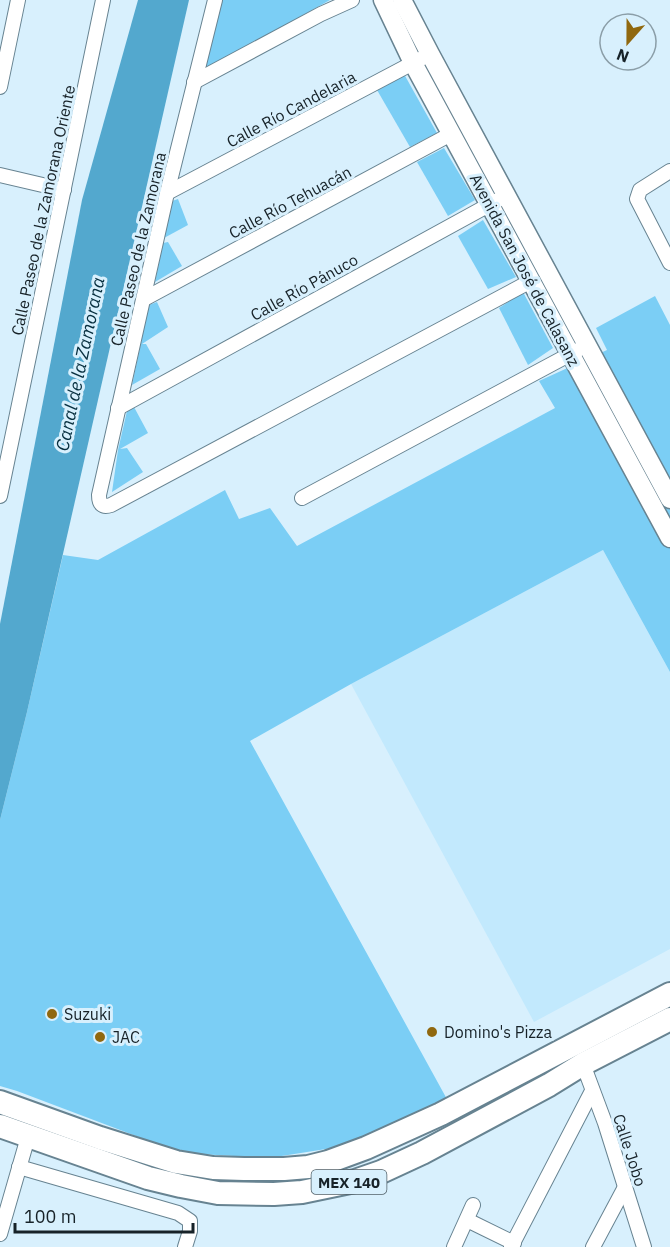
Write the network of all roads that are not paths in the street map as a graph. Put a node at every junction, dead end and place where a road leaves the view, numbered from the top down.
1 (18, 0) edge
2 (104, 0) edge
3 (215, 0) edge
4 (352, 0) edge
5 (383, 0) edge
6 (402, 0) edge
7 (429, 54) junction
8 (413, 63) junction
9 (194, 82) junction
10 (0, 87) edge
11 (452, 134) junction
12 (670, 171) edge
13 (0, 176) edge
14 (64, 190) junction
15 (167, 193) junction
16 (507, 196) junction
17 (489, 204) junction
18 (670, 263) edge
19 (531, 281) junction
20 (144, 299) junction
21 (588, 345) junction
22 (570, 354) junction
23 (118, 408) junction
24 (0, 496) edge
25 (669, 496) edge
26 (302, 498) dead end
27 (651, 502) junction
28 (670, 538) edge
29 (670, 994) edge
30 (670, 1019) edge
31 (583, 1064) junction
32 (592, 1091) junction
33 (0, 1102) edge
34 (0, 1126) edge
35 (28, 1137) junction
36 (19, 1167) junction
37 (625, 1187) junction
38 (473, 1206) dead end
39 (467, 1220) junction
40 (0, 1234) edge
41 (513, 1245) edge
42 (185, 1247) edge
43 (454, 1247) edge
44 (594, 1247) edge
45 (644, 1247) edge

1 - 10 street
2 - 14 street, Calle Paseo de la Zamorana Oriente
3 - 9 street, Calle Paseo de la Zamorana
4 - 9 street
5 - 8 street, Avenida San José de Calasanz
6 - 7 street, Avenida San José de Calasanz
7 - 8 street, Calle Río Candelaria
7 - 16 street, Avenida San José de Calasanz
8 - 11 street, Avenida San José de Calasanz
8 - 15 street, Calle Río Candelaria
9 - 15 street, Calle Paseo de la Zamorana
11 - 17 street, Avenida San José de Calasanz
11 - 20 street, Calle Río Tehuacán
12 - 18 street
13 - 14 street
14 - 24 street, Calle Paseo de la Zamorana Oriente
15 - 20 street, Calle Paseo de la Zamorana
16 - 17 street, Calle Río Pánuco
16 - 21 street, Avenida San José de Calasanz
17 - 19 street, Avenida San José de Calasanz
17 - 23 street, Calle Río Pánuco
19 - 22 street, Avenida San José de Calasanz
19 - 23 street, Calle Paseo de la Zamorana
20 - 23 street, Calle Paseo de la Zamorana
21 - 22 street
21 - 25 street, Avenida San José de Calasanz
22 - 26 street
22 - 27 street, Avenida San José de Calasanz
25 - 27 street
27 - 28 street, Avenida San José de Calasanz
29 - 33 main road, MEX 140
30 - 31 main road, MEX 140
31 - 32 street, Calle Jobo
31 - 35 main road, MEX 140
32 - 37 street, Calle Jobo
32 - 41 street
34 - 35 main road, MEX 140
35 - 36 street
36 - 40 street
36 - 42 street
37 - 44 street
37 - 45 street, Calle Jobo
38 - 39 street
39 - 41 street
39 - 43 street

